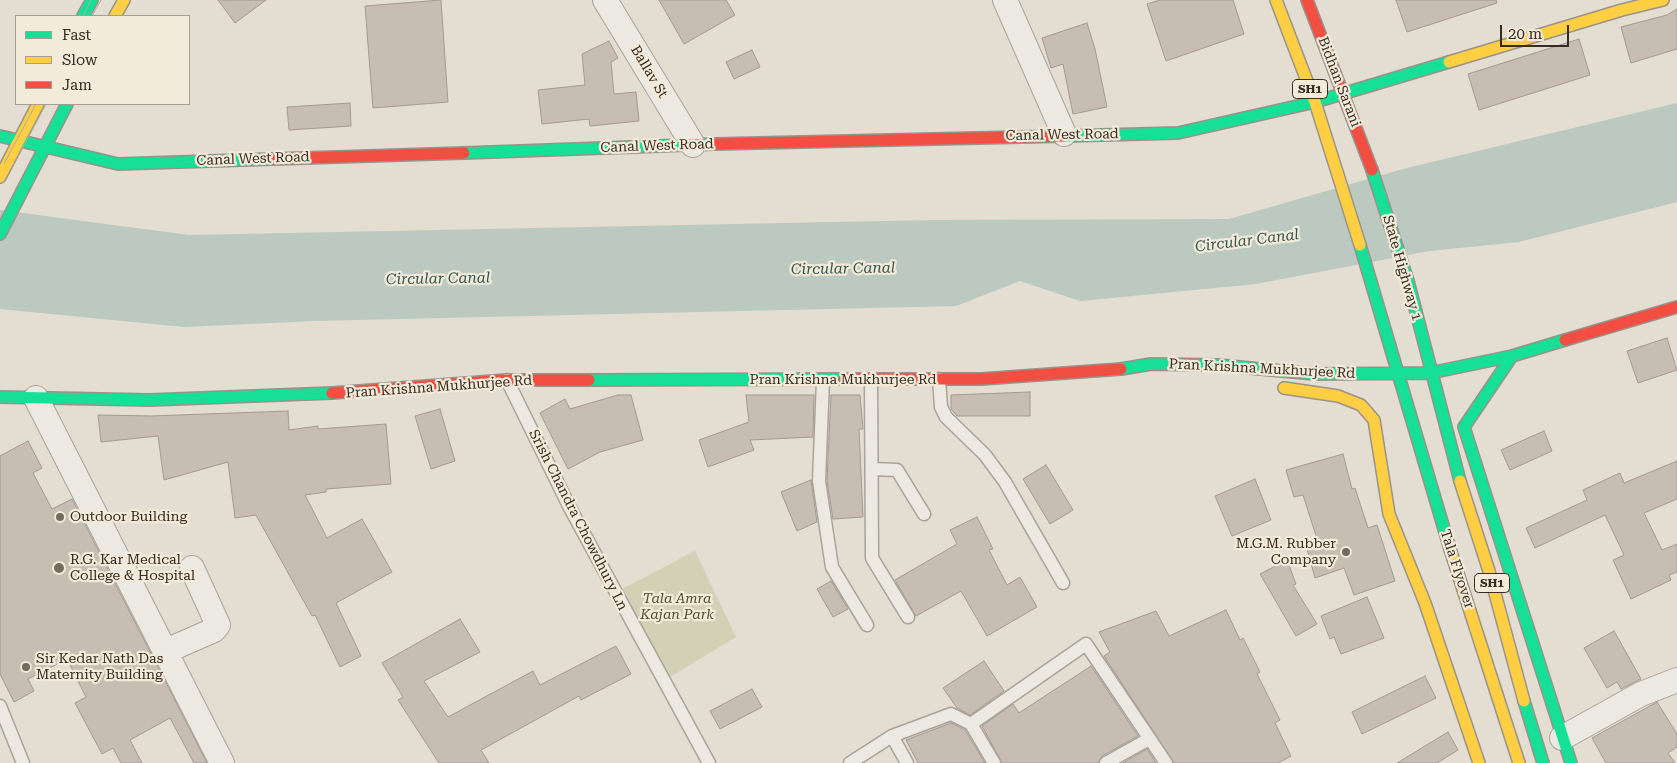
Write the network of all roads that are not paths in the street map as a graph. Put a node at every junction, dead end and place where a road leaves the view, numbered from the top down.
1 (92, 0) edge
2 (124, 0) edge
3 (605, 0) edge
4 (1005, 0) edge
5 (1276, 0) edge
6 (1307, 0) edge
7 (1663, 0) edge
8 (1617, 5) edge
9 (84, 15) edge
10 (116, 15) edge
11 (1343, 93) junction
12 (1315, 102) junction
13 (37, 105) edge
14 (66, 105) edge
15 (1064, 134) junction
16 (0, 136) edge
17 (19, 140) junction
18 (44, 145) junction
19 (693, 145) junction
20 (1370, 163) joint
21 (1, 175) edge
22 (0, 234) edge
23 (1676, 311) edge
24 (1512, 356) junction
25 (1218, 364) junction
26 (1430, 373) junction
27 (1396, 374) junction
28 (938, 379) junction
29 (1242, 379) dead end
30 (507, 380) junction
31 (823, 380) junction
32 (870, 380) junction
33 (1270, 386) dead end
34 (0, 397) edge
35 (36, 398) junction
36 (872, 469) junction
37 (924, 514) dead end
38 (192, 568) dead end
39 (1063, 582) dead end
40 (908, 617) dead end
41 (867, 626) dead end
42 (166, 651) junction
43 (1677, 680) edge
44 (1, 711) edge
45 (971, 724) junction
46 (892, 736) junction
47 (1562, 738) junction
48 (1149, 739) junction
49 (23, 763) edge
50 (222, 763) edge
51 (709, 763) edge
52 (850, 763) edge
53 (907, 763) edge
54 (994, 763) edge
55 (1106, 763) edge
56 (1166, 763) edge
57 (1479, 763) edge
58 (1519, 763) edge
59 (1543, 763) edge
60 (1571, 763) edge

1 - 9 main road
2 - 10 main road
3 - 19 street, Ballav St
4 - 15 street
5 - 12 main road, SH1
6 - 11 main road, Bidhan Sarani / SH1
7 - 8 main road, Canal West Road
8 - 11 main road, Canal West Road
11 - 12 main road, Canal West Road
11 - 20 main road, Bidhan Sarani / SH1
12 - 15 main road, Canal West Road
12 - 27 main road, SH1
13 - 17 main road
14 - 18 main road
15 - 19 main road, Canal West Road
16 - 17 main road, Canal West Road
17 - 18 main road, Canal West Road
17 - 21 main road
18 - 19 main road, Canal West Road
18 - 22 main road
20 - 26 main road, State Highway 1 / SH1
23 - 24 main road, Pran Krishna Mukhurjee Rd
24 - 26 main road, Pran Krishna Mukhurjee Rd
24 - 47 main road
25 - 27 main road, Pran Krishna Mukhurjee Rd
25 - 28 main road, Pran Krishna Mukhurjee Rd
25 - 29 main road
26 - 27 main road, Pran Krishna Mukhurjee Rd
26 - 59 main road, Tala Flyover / SH1
27 - 58 main road, Tala Flyover / SH1
28 - 32 main road, Pran Krishna Mukhurjee Rd
28 - 39 lane
30 - 31 main road, Pran Krishna Mukhurjee Rd
30 - 35 main road, Pran Krishna Mukhurjee Rd
30 - 51 lane, Srish Chandra Chowdhury Ln
31 - 32 main road, Pran Krishna Mukhurjee Rd
31 - 41 lane
32 - 36 lane
33 - 57 main road
34 - 35 main road, Pran Krishna Mukhurjee Rd
35 - 42 street
36 - 37 lane
36 - 40 lane
38 - 42 street
42 - 50 street
43 - 47 street
44 - 49 lane
45 - 46 lane
45 - 48 lane
45 - 54 lane
46 - 52 lane
46 - 53 lane
47 - 60 main road
48 - 55 lane
48 - 56 lane

